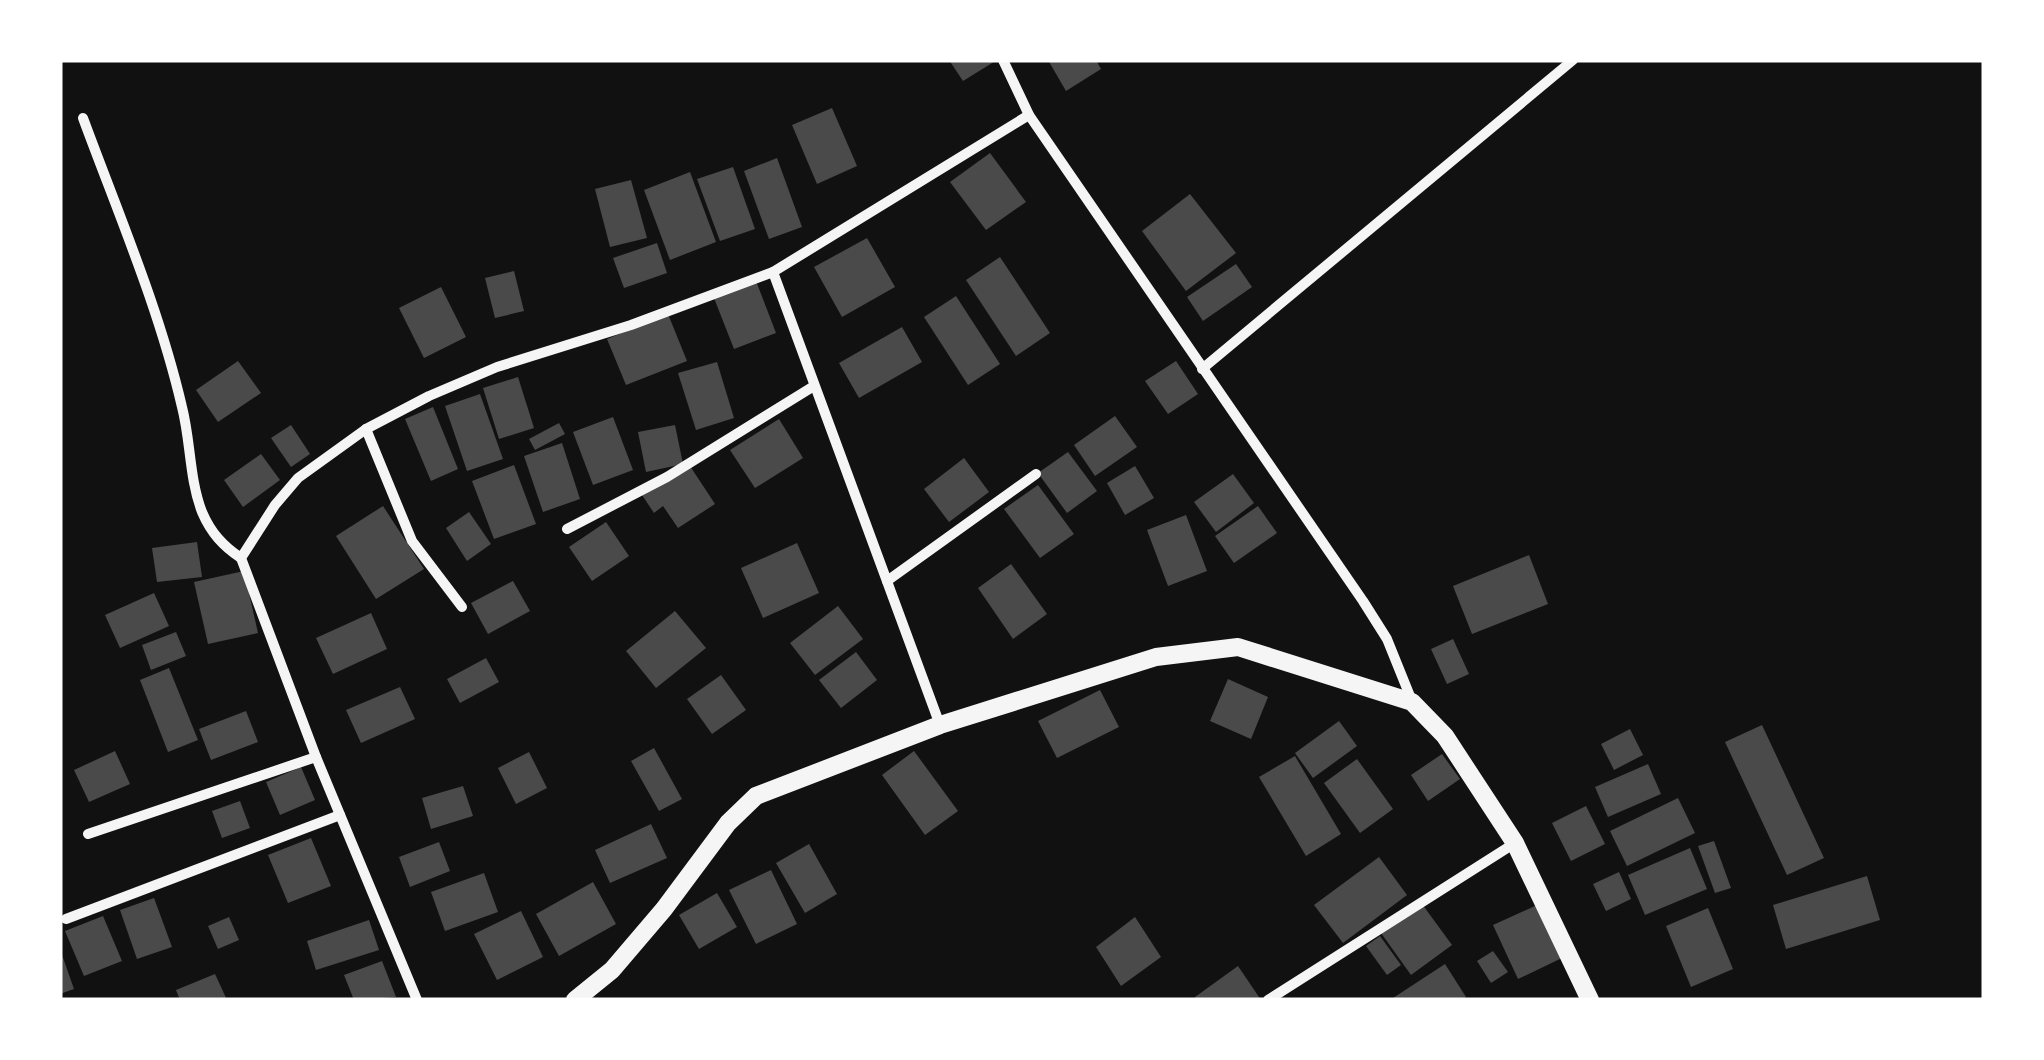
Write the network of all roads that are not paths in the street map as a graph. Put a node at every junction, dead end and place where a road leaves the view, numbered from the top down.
1 (1003, 60) edge
2 (1574, 60) edge
3 (1029, 115) junction
4 (83, 118) dead end
5 (773, 272) junction
6 (1202, 369) junction
7 (814, 386) junction
8 (366, 429) junction
9 (1036, 474) dead end
10 (567, 528) dead end
11 (241, 558) junction
12 (887, 581) junction
13 (462, 608) dead end
14 (1412, 702) junction
15 (940, 725) junction
16 (316, 757) junction
17 (340, 814) junction
18 (88, 834) dead end
19 (1515, 843) junction
20 (66, 919) dead end
21 (417, 1000) edge
22 (575, 1000) edge
23 (1268, 1000) edge
24 (1590, 1000) edge

1 - 3 street
2 - 6 street
3 - 5 street
3 - 6 street
4 - 11 street
5 - 7 street
5 - 8 street
6 - 14 street
7 - 10 street
7 - 12 street
8 - 11 street
8 - 13 street
9 - 12 street
11 - 16 street
12 - 15 street
14 - 15 street
14 - 19 street
15 - 22 street
16 - 17 street
16 - 18 street
17 - 20 street
17 - 21 street
19 - 23 street
19 - 24 street

